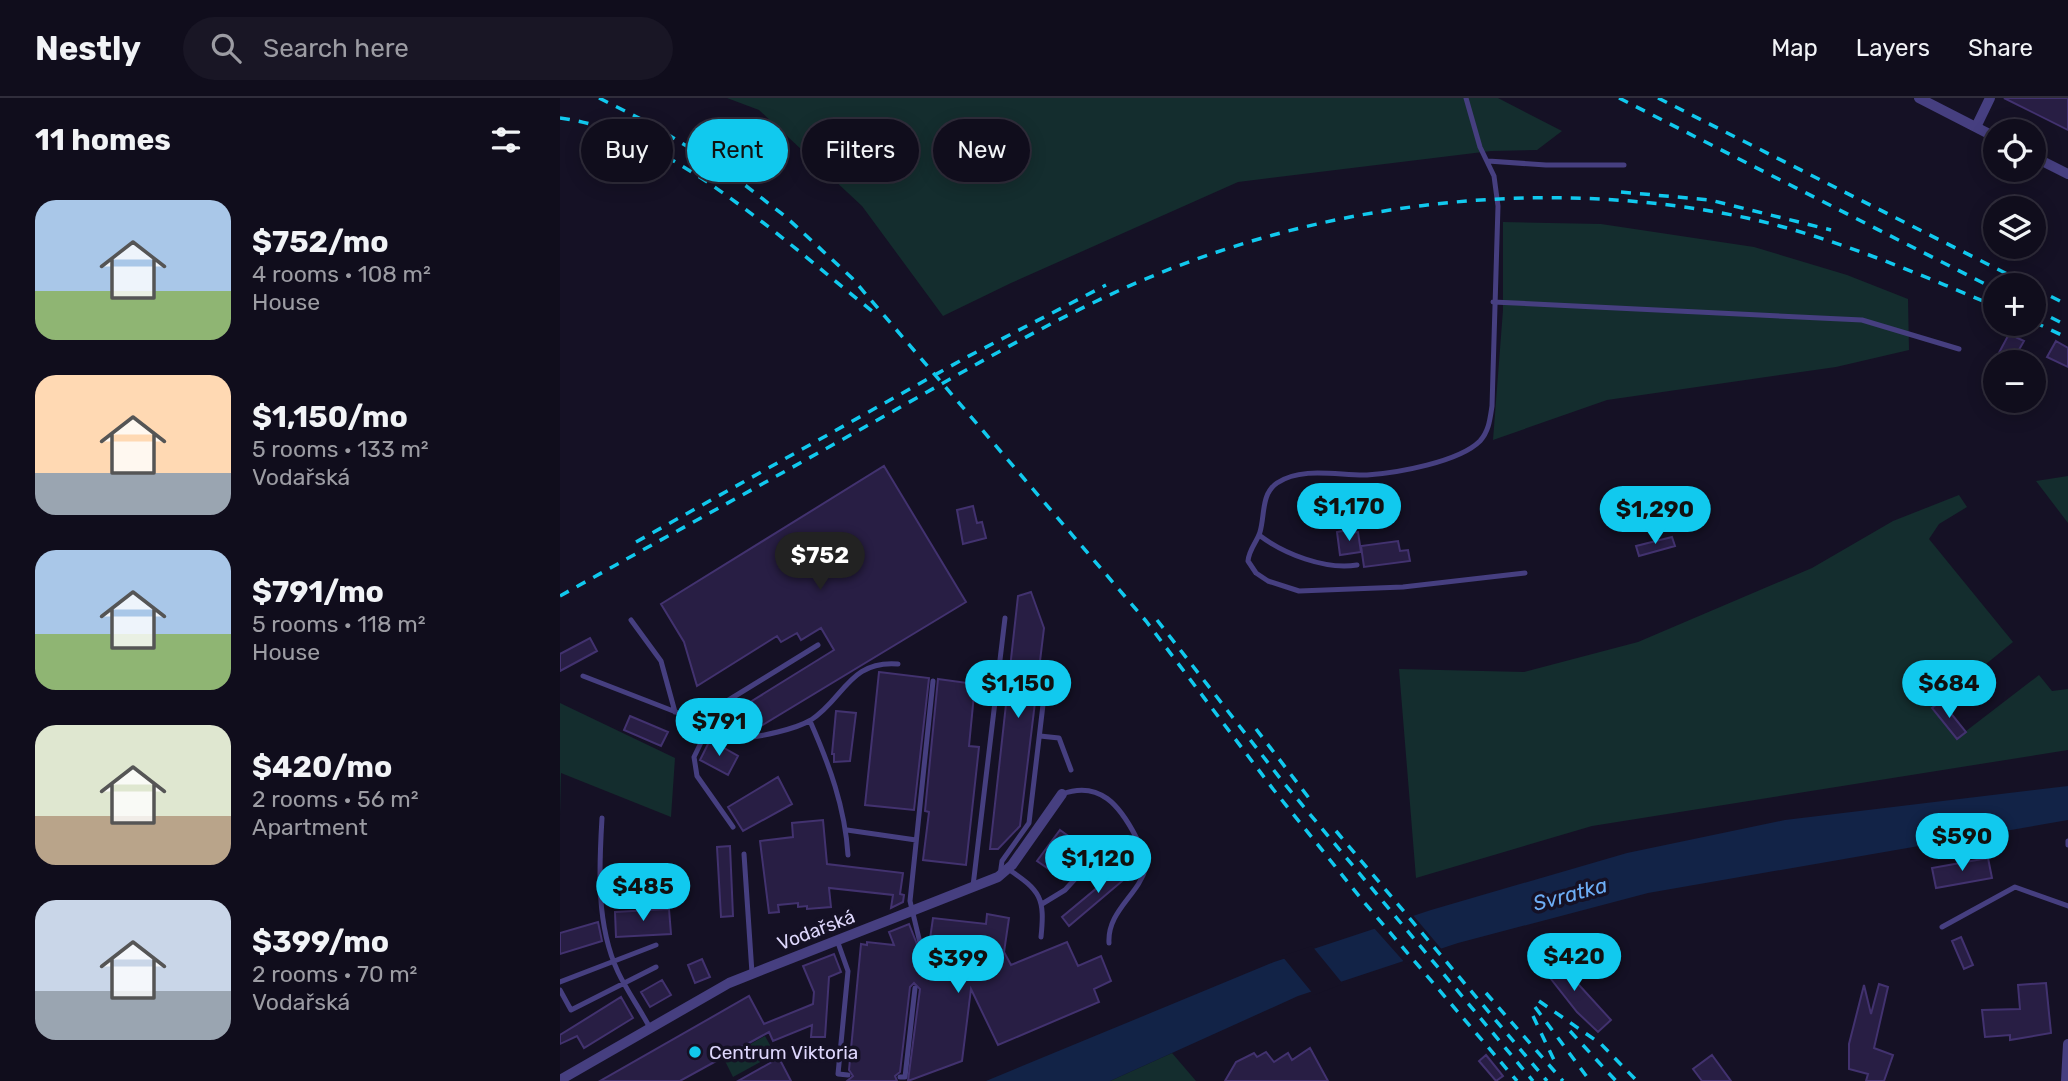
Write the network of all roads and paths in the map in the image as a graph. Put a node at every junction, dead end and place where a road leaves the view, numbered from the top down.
1 (1466, 98) edge
2 (1919, 98) edge
3 (1990, 98) edge
4 (1976, 127) junction
5 (1983, 131) edge
6 (1488, 162) junction
7 (2046, 163) edge
8 (1624, 164) dead end
9 (2068, 174) edge
10 (1493, 302) junction
11 (1959, 349) dead end
12 (1259, 535) junction
13 (1357, 565) dead end
14 (1525, 573) dead end
15 (1004, 618) dead end
16 (631, 620) dead end
17 (818, 645) dead end
18 (898, 664) dead end
19 (1047, 671) dead end
20 (583, 676) dead end
21 (933, 681) dead end
22 (675, 712) junction
23 (810, 721) junction
24 (709, 726) junction
25 (1040, 736) junction
26 (1071, 770) dead end
27 (1062, 794) joint
28 (602, 818) dead end
29 (733, 827) dead end
30 (847, 830) junction
31 (916, 840) junction
32 (744, 854) dead end
33 (848, 855) dead end
34 (1096, 856) dead end
35 (1004, 872) junction
36 (973, 887) junction
37 (653, 892) dead end
38 (601, 894) junction
39 (1042, 904) junction
40 (2068, 906) edge
41 (911, 911) junction
42 (1942, 927) dead end
43 (1041, 937) dead end
44 (837, 940) junction
45 (1109, 943) dead end
46 (656, 945) dead end
47 (920, 947) dead end
48 (614, 960) junction
49 (656, 967) dead end
50 (752, 973) junction
51 (560, 982) edge
52 (625, 983) junction
53 (915, 988) dead end
54 (560, 990) edge
55 (650, 1028) junction
56 (2068, 1044) edge
57 (848, 1074) dead end
58 (561, 1077) edge
59 (837, 1077) edge
60 (900, 1077) dead end
61 (2066, 1081) edge

1 - 6 lane
2 - 4 street
3 - 4 street
4 - 5 street
6 - 8 lane
6 - 10 lane
7 - 9 street
10 - 11 lane
10 - 12 lane
12 - 13 lane
12 - 14 lane
15 - 36 lane
16 - 22 lane
17 - 24 lane
18 - 23 lane
19 - 25 lane
20 - 22 lane
21 - 31 lane
22 - 24 lane
23 - 24 lane
23 - 30 lane
24 - 29 lane
25 - 26 lane
25 - 35 lane
27 - 35 street
27 - 45 lane
28 - 38 lane
30 - 31 lane
30 - 33 lane
31 - 41 lane
32 - 50 lane
34 - 39 lane
35 - 36 street, Vodařská
35 - 39 lane
36 - 41 street, Vodařská
37 - 38 lane
38 - 48 lane
39 - 43 lane
40 - 42 lane
41 - 44 street, Vodařská
41 - 47 lane
44 - 50 street, Vodařská
44 - 59 lane
46 - 48 lane
48 - 51 lane
48 - 52 lane
49 - 52 lane
50 - 55 street, Vodařská
52 - 54 lane
52 - 55 lane
53 - 60 lane
55 - 58 street, Vodařská
56 - 61 street
57 - 59 lane

